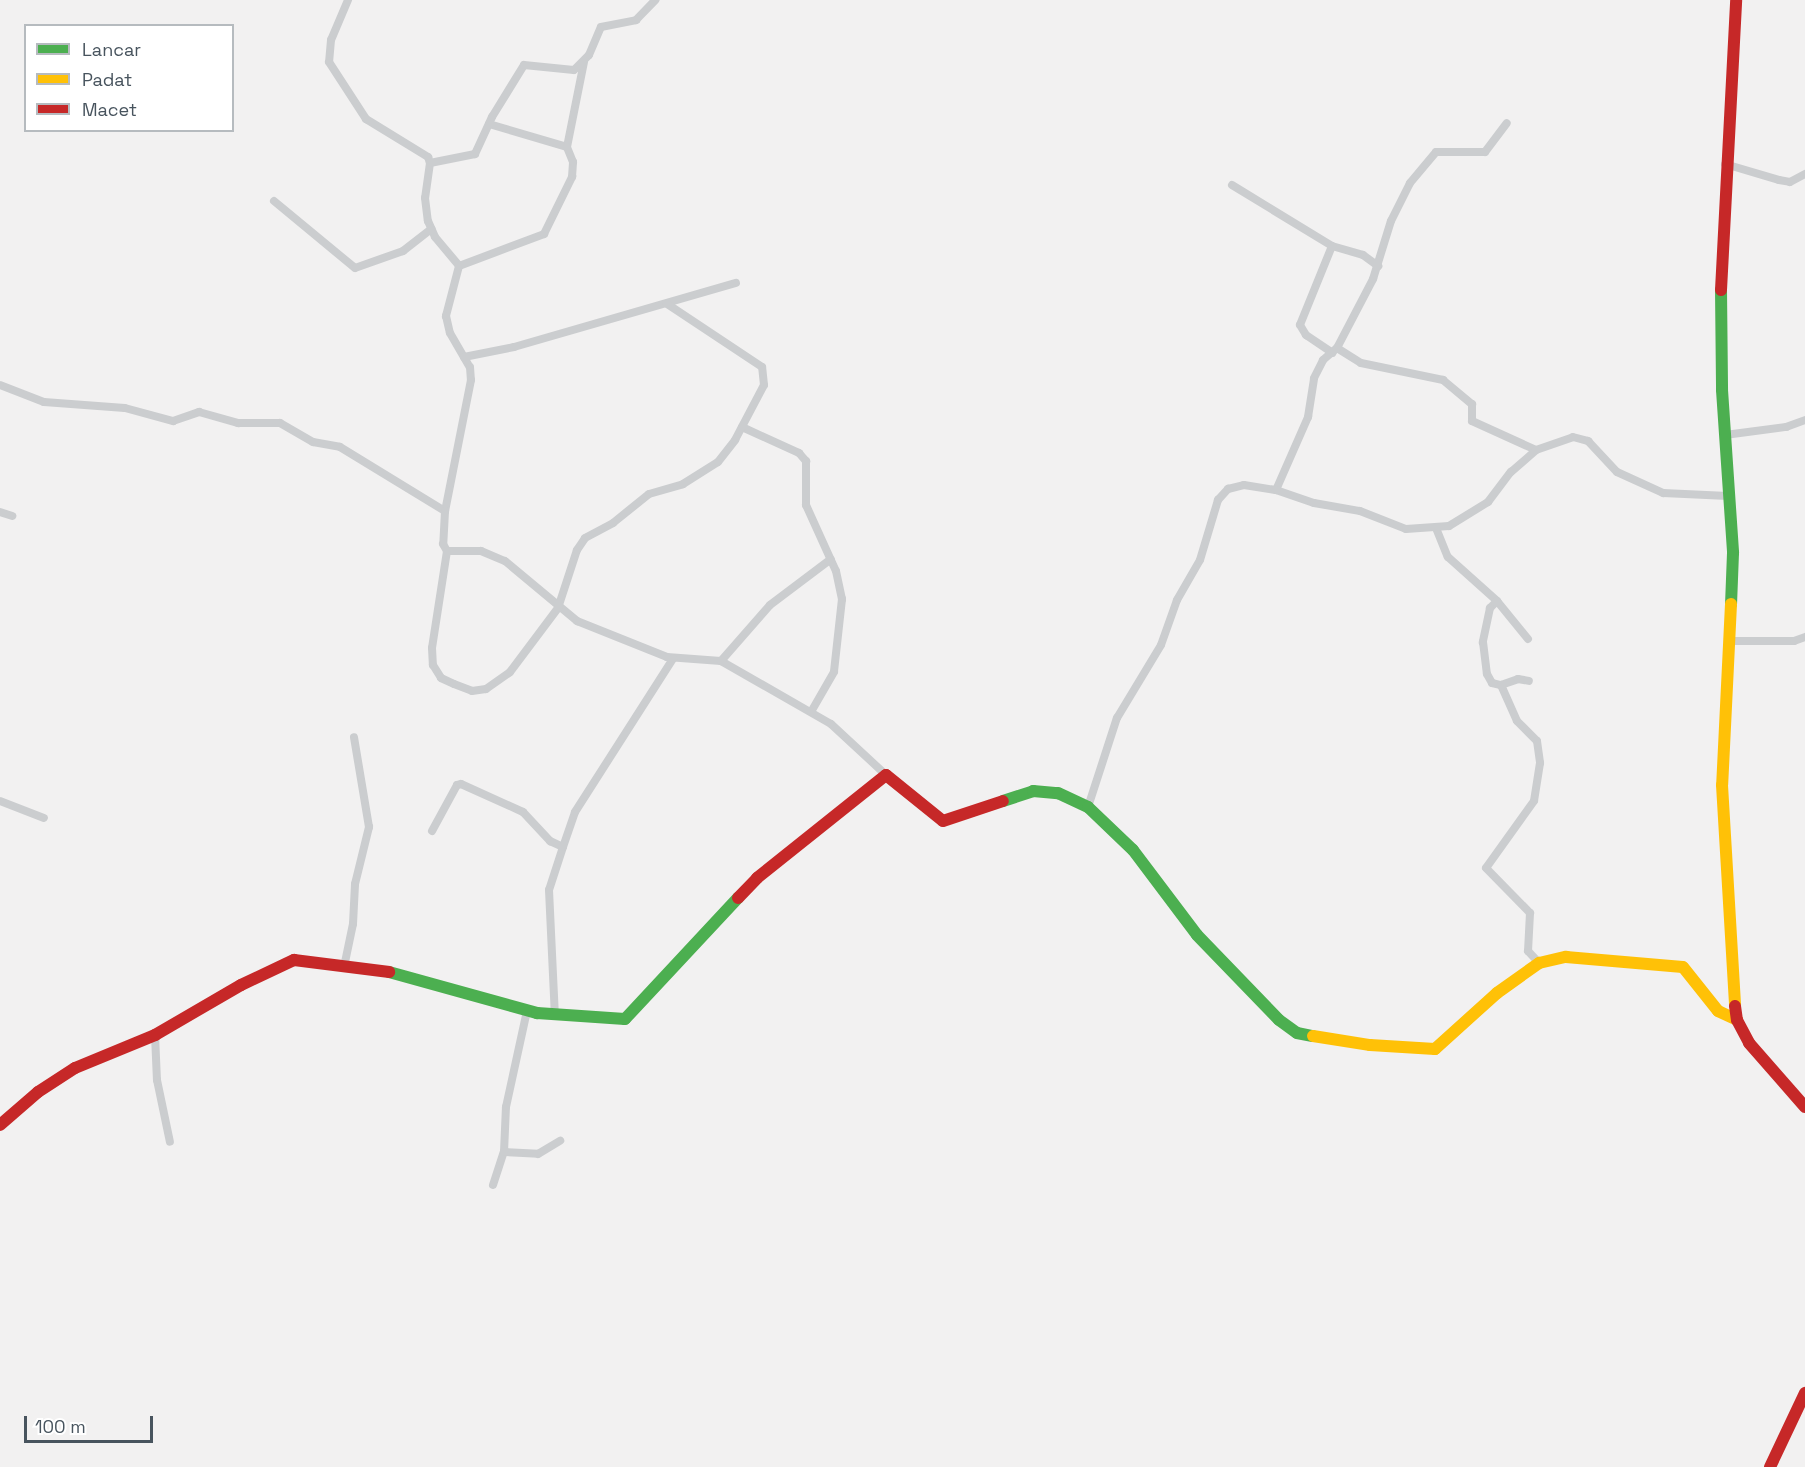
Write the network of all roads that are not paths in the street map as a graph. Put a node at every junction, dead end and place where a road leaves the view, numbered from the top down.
1 (348, 0) edge
2 (655, 0) edge
3 (1736, 0) edge
4 (584, 62) junction
5 (1507, 123) dead end
6 (489, 124) junction
7 (567, 147) junction
8 (430, 163) junction
9 (1725, 164) junction
10 (1805, 174) edge
11 (1232, 185) dead end
12 (274, 201) dead end
13 (431, 230) junction
14 (1332, 246) junction
15 (459, 266) junction
16 (1378, 266) junction
17 (736, 283) dead end
18 (667, 304) junction
19 (1335, 351) junction
20 (464, 357) junction
21 (0, 384) edge
22 (1805, 420) edge
23 (742, 427) junction
24 (1725, 435) junction
25 (1536, 450) junction
26 (1276, 490) junction
27 (1728, 496) junction
28 (445, 511) junction
29 (0, 513) edge
30 (12, 516) dead end
31 (1436, 528) junction
32 (447, 551) junction
33 (831, 559) junction
34 (1497, 601) junction
35 (558, 608) junction
36 (1805, 637) edge
37 (1528, 639) dead end
38 (1730, 641) junction
39 (673, 659) junction
40 (721, 662) junction
41 (1528, 681) dead end
42 (1501, 685) junction
43 (811, 712) junction
44 (354, 737) dead end
45 (886, 775) junction
46 (0, 801) edge
47 (1088, 807) junction
48 (44, 818) dead end
49 (432, 831) dead end
50 (563, 847) junction
51 (1539, 963) junction
52 (344, 967) junction
53 (527, 1011) junction
54 (555, 1016) junction
55 (1737, 1020) junction
56 (155, 1035) junction
57 (1805, 1107) edge
58 (0, 1125) edge
59 (560, 1141) dead end
60 (170, 1142) dead end
61 (504, 1152) junction
62 (493, 1185) dead end
63 (1805, 1393) edge
64 (1770, 1467) edge

1 - 8 street
2 - 4 street
3 - 9 street
4 - 6 street
4 - 7 street
5 - 16 street
6 - 7 street
6 - 8 street
7 - 15 street
8 - 13 street
9 - 10 street
9 - 24 street
11 - 14 street
12 - 13 street
13 - 15 street
14 - 16 street
14 - 19 street
15 - 20 street
16 - 19 street
17 - 18 street
18 - 20 street
18 - 23 street
19 - 25 street
19 - 26 street
20 - 28 street
21 - 28 street
22 - 24 street
23 - 33 street
23 - 35 street
24 - 27 street
25 - 27 street
25 - 31 street
26 - 31 street
26 - 47 street
27 - 38 street
28 - 32 street
29 - 30 street
31 - 34 street
32 - 35 street
32 - 35 street
33 - 40 street
33 - 43 street
34 - 37 street
34 - 42 street
35 - 39 street
36 - 38 street
38 - 55 street
39 - 40 street
39 - 50 street
40 - 43 street
41 - 42 street
42 - 51 street
43 - 45 street
44 - 52 street
45 - 47 street
45 - 54 street
46 - 48 street
47 - 51 street
49 - 50 street
50 - 54 street
51 - 55 street
52 - 53 street
52 - 56 street
53 - 54 street
53 - 61 street
55 - 57 street
56 - 58 street
56 - 60 street
59 - 61 street
61 - 62 street
63 - 64 street

